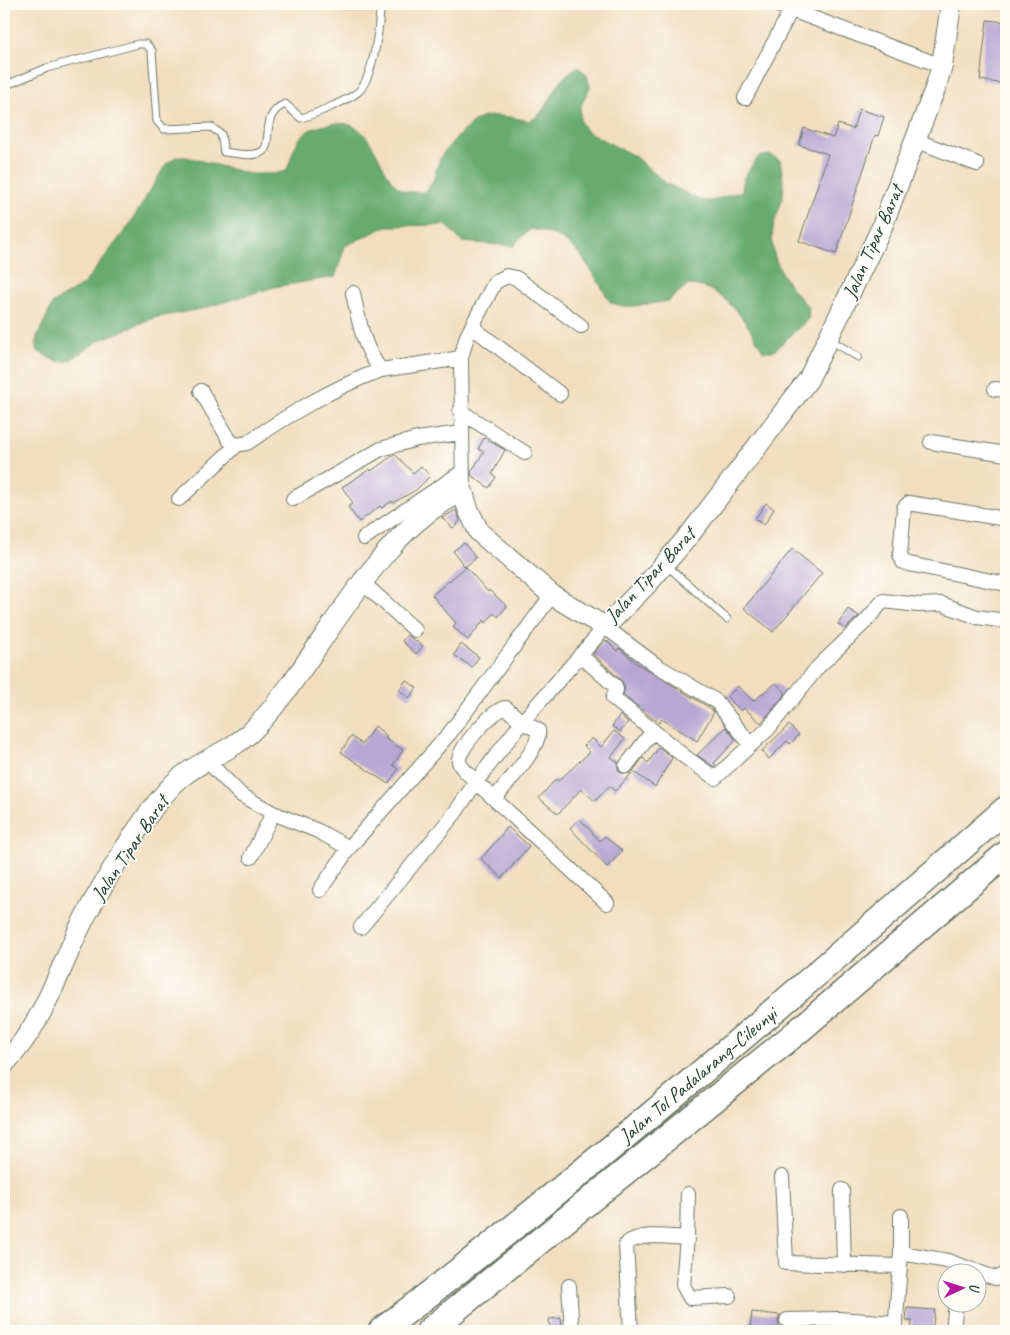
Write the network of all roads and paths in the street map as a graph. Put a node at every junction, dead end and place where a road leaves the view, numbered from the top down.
1 (380, 4) edge
2 (775, 4) edge
3 (951, 4) edge
4 (791, 10) junction
5 (942, 66) junction
6 (4, 86) edge
7 (745, 98) dead end
8 (915, 140) junction
9 (977, 164) dead end
10 (352, 293) dead end
11 (581, 326) dead end
12 (472, 327) junction
13 (829, 339) junction
14 (461, 358) junction
15 (858, 358) dead end
16 (381, 370) junction
17 (202, 391) dead end
18 (560, 394) dead end
19 (460, 411) junction
20 (461, 433) junction
21 (931, 442) dead end
22 (237, 445) junction
23 (525, 453) dead end
24 (1006, 454) edge
25 (462, 472) junction
26 (462, 492) junction
27 (179, 499) dead end
28 (293, 499) dead end
29 (1006, 519) edge
30 (364, 538) dead end
31 (665, 564) junction
32 (363, 583) junction
33 (1006, 584) edge
34 (552, 596) junction
35 (727, 619) dead end
36 (1006, 621) edge
37 (605, 627) junction
38 (415, 630) dead end
39 (580, 655) junction
40 (522, 722) junction
41 (653, 731) junction
42 (751, 744) junction
43 (207, 761) junction
44 (626, 766) dead end
45 (476, 782) junction
46 (494, 798) junction
47 (1006, 809) edge
48 (273, 813) junction
49 (349, 848) junction
50 (1006, 854) edge
51 (251, 856) dead end
52 (320, 890) dead end
53 (607, 903) dead end
54 (361, 927) dead end
55 (4, 1064) edge
56 (782, 1177) dead end
57 (842, 1190) dead end
58 (688, 1194) dead end
59 (901, 1216) dead end
60 (686, 1238) junction
61 (901, 1260) junction
62 (941, 1262) edge
63 (844, 1265) junction
64 (1006, 1273) edge
65 (988, 1276) edge
66 (569, 1286) dead end
67 (730, 1296) dead end
68 (955, 1312) edge
69 (787, 1320) dead end
70 (895, 1327) edge
71 (381, 1331) edge
72 (429, 1331) edge
73 (572, 1331) edge
74 (631, 1331) edge
75 (952, 1331) edge

1 - 6 lane
2 - 4 street
3 - 5 street, Jalan Tipar Barat
4 - 5 street
4 - 7 street
5 - 8 street, Jalan Tipar Barat
8 - 9 street
8 - 13 street, Jalan Tipar Barat
10 - 16 street
11 - 12 street
12 - 14 street
12 - 18 street
13 - 15 lane
13 - 31 street, Jalan Tipar Barat
14 - 16 street
14 - 19 street
16 - 22 street
17 - 22 street
19 - 20 street
19 - 23 street
20 - 25 street
20 - 28 street
21 - 24 street
22 - 27 street
25 - 26 street
25 - 30 street
26 - 32 street, Jalan Tipar Barat
26 - 34 street, Jalan Tipar Barat
29 - 33 street
31 - 35 lane
31 - 37 street, Jalan Tipar Barat
32 - 38 street
32 - 43 street, Jalan Tipar Barat
34 - 37 street, Jalan Tipar Barat
34 - 49 street
36 - 42 street
37 - 39 street
37 - 42 street
39 - 40 street
39 - 41 street
40 - 45 street
40 - 45 street
40 - 46 street
41 - 42 street
41 - 44 street
43 - 48 street
43 - 55 street, Jalan Tipar Barat
45 - 46 street
45 - 54 street
46 - 53 street
47 - 71 highway, Jalan Tol Padalarang–Cileunyi
48 - 49 street
48 - 51 street
49 - 52 street
50 - 72 highway, Jalan Tol Padalarang–Cileunyi
56 - 63 street
57 - 63 street
58 - 60 street
59 - 61 street
60 - 67 street
60 - 74 street
61 - 62 street
61 - 63 street
61 - 70 street
64 - 65 street
66 - 73 street
68 - 75 street
69 - 70 street

